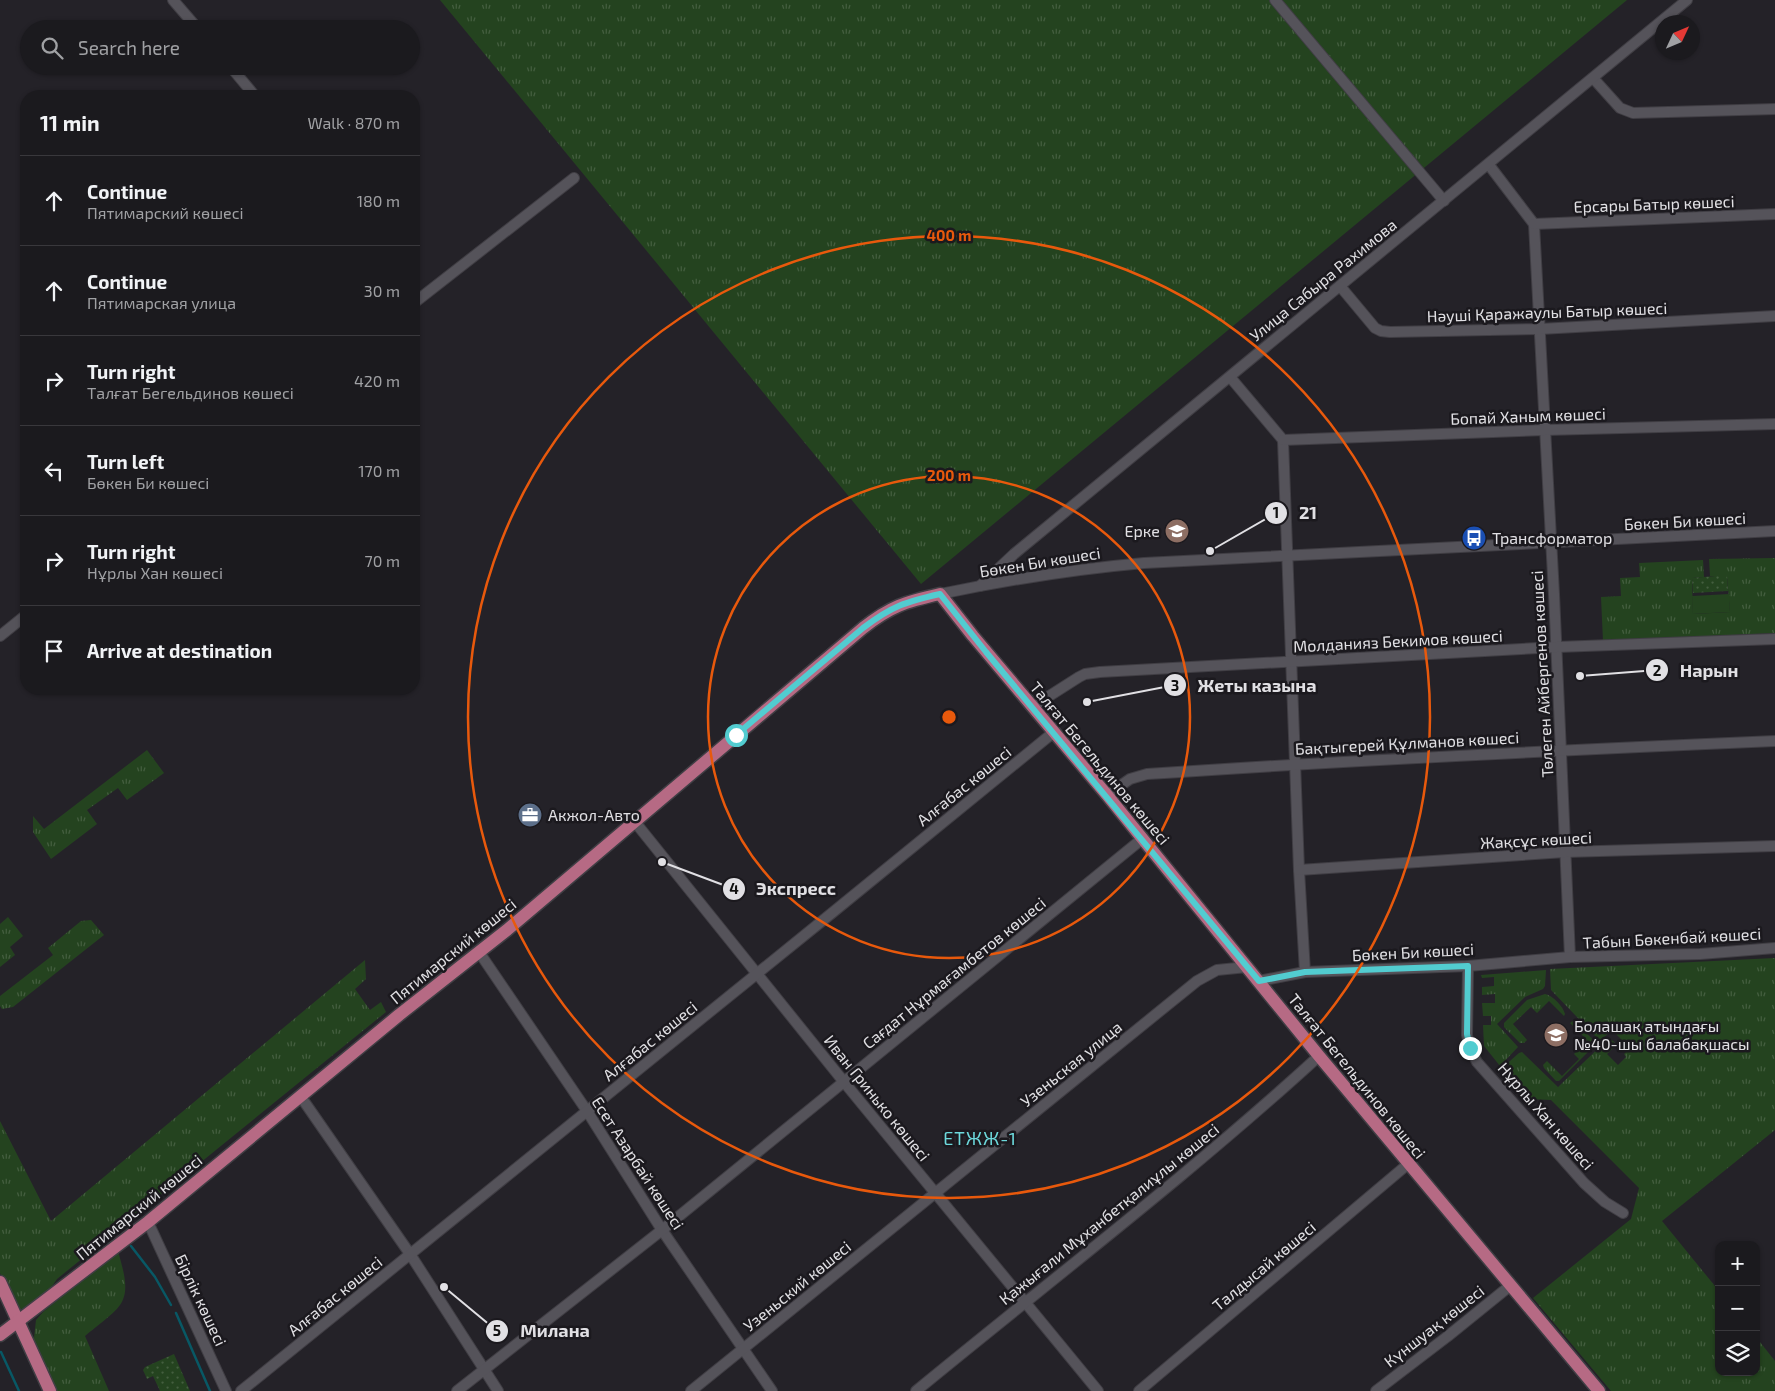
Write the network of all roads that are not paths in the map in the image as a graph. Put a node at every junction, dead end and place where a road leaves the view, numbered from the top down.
1 (173, 0) edge
2 (1275, 0) edge
3 (1687, 0) edge
4 (190, 20) edge
5 (238, 75) edge
6 (1593, 78) junction
7 (250, 90) edge
8 (1775, 109) edge
9 (1488, 164) junction
10 (574, 178) dead end
11 (1444, 201) junction
12 (1775, 214) edge
13 (1534, 224) junction
14 (1340, 286) junction
15 (420, 298) edge
16 (1775, 316) edge
17 (1540, 330) junction
18 (1230, 377) junction
19 (1775, 424) edge
20 (1545, 430) junction
21 (1283, 440) junction
22 (1775, 531) edge
23 (1551, 544) junction
24 (1286, 555) junction
25 (980, 586) junction
26 (940, 594) junction
27 (20, 620) edge
28 (0, 636) edge
29 (1775, 639) edge
30 (1557, 648) junction
31 (1291, 661) junction
32 (1032, 708) junction
33 (1054, 732) junction
34 (1775, 741) edge
35 (1562, 750) junction
36 (1294, 764) junction
37 (1106, 796) junction
38 (635, 822) junction
39 (1142, 839) junction
40 (1775, 846) edge
41 (1565, 852) junction
42 (1299, 870) junction
43 (1775, 948) edge
44 (479, 952) junction
45 (1570, 957) junction
46 (1468, 966) junction
47 (1247, 967) junction
48 (1305, 972) junction
49 (758, 974) junction
50 (1259, 981) junction
51 (1319, 1056) junction
52 (844, 1082) junction
53 (301, 1097) junction
54 (587, 1111) junction
55 (1408, 1164) junction
56 (935, 1193) junction
57 (922, 1203) joint
58 (1623, 1213) dead end
59 (148, 1222) junction
60 (662, 1230) junction
61 (410, 1254) junction
62 (0, 1282) edge
63 (1511, 1285) junction
64 (0, 1300) edge
65 (1024, 1302) junction
66 (15, 1324) junction
67 (0, 1335) edge
68 (744, 1349) junction
69 (484, 1370) junction
70 (42, 1391) edge
71 (50, 1391) edge
72 (226, 1391) edge
73 (241, 1391) edge
74 (456, 1391) edge
75 (498, 1391) edge
76 (690, 1391) edge
77 (772, 1391) edge
78 (916, 1391) edge
79 (1098, 1391) edge
80 (1140, 1391) edge
81 (1376, 1391) edge
82 (1599, 1391) edge

1 - 4 street
2 - 11 street
3 - 6 street, Улица Сабыра Рахимова
5 - 7 street
6 - 8 street
6 - 9 street, Улица Сабыра Рахимова
9 - 11 street, Улица Сабыра Рахимова
9 - 13 street
10 - 15 street
11 - 14 street, Улица Сабыра Рахимова
12 - 13 street, Ерсары Батыр көшесі
13 - 17 street, Төлеген Айбергенов көшесі
14 - 17 street, Нәуші Қаражаулы Батыр көшесі
14 - 18 street, Улица Сабыра Рахимова
16 - 17 street, Нәуші Қаражаулы Батыр көшесі
17 - 20 street, Төлеген Айбергенов көшесі
18 - 21 street
18 - 25 street, Улица Сабыра Рахимова
19 - 20 street, Бопай Ханым көшесі
20 - 21 street, Бопай Ханым көшесі
20 - 23 street, Төлеген Айбергенов көшесі
21 - 24 street
22 - 23 street, Бөкен Би көшесі
23 - 24 street, Бөкен Би көшесі
23 - 30 street, Төлеген Айбергенов көшесі
24 - 25 street, Бөкен Би көшесі
24 - 31 street
25 - 26 street, Бөкен Би көшесі
26 - 32 main road, Талғат Бегельдинов көшесі
26 - 38 main road, Пятимарский көшесі
27 - 28 street
29 - 30 street, Молданияз Бекимов көшесі
30 - 31 street, Молданияз Бекимов көшесі
30 - 35 street, Төлеген Айбергенов көшесі
31 - 32 street, Молданияз Бекимов көшесі
31 - 36 street
32 - 33 main road, Талғат Бегельдинов көшесі
33 - 37 main road, Талғат Бегельдинов көшесі
33 - 49 street, Алғабас көшесі
34 - 35 street, Бақтыгерей Құлманов көшесі
35 - 36 street, Бақтыгерей Құлманов көшесі
35 - 41 street, Төлеген Айбергенов көшесі
36 - 37 street, Бақтыгерей Құлманов көшесі
36 - 42 street
37 - 39 main road, Талғат Бегельдинов көшесі
38 - 44 main road, Пятимарский көшесі
38 - 49 street, Иван Гринько көшесі
39 - 47 main road, Талғат Бегельдинов көшесі
39 - 52 street, Сағдат Нұрмағамбетов көшесі
40 - 41 street, Жақсұс көшесі
41 - 42 street, Жақсұс көшесі
41 - 45 street, Төлеген Айбергенов көшесі
42 - 48 street
43 - 45 street, Табын Бөкенбай көшесі
44 - 53 main road, Пятимарский көшесі
44 - 54 street, Есет Азарбай көшесі
45 - 46 street, Бөкен Би көшесі
46 - 48 street, Бөкен Би көшесі
46 - 58 street, Нұрлы Хан көшесі
47 - 50 main road, Талғат Бегельдинов көшесі
47 - 56 street, Узеньская улица
48 - 50 street, Бөкен Би көшесі
49 - 52 street, Иван Гринько көшесі
49 - 54 street, Алғабас көшесі
50 - 51 main road, Талғат Бегельдинов көшесі
51 - 55 main road, Талғат Бегельдинов көшесі
51 - 65 street, Қажығали Мұханбетқалиұлы көшесі
52 - 56 street, Иван Гринько көшесі
52 - 60 street, Сағдат Нұрмағамбетов көшесі
53 - 59 main road, Пятимарский көшесі
53 - 61 street
54 - 60 street, Есет Азарбай көшесі
54 - 61 street, Алғабас көшесі
55 - 63 main road, Талғат Бегельдинов көшесі
55 - 80 street, Талдысай көшесі
56 - 57 street, Узеньская улица
56 - 65 street, Иван Гринько көшесі
57 - 68 street, Узеньский көшесі
59 - 66 main road, Пятимарский көшесі
59 - 72 street, Бірлік көшесі
60 - 68 street, Есет Азарбай көшесі
60 - 69 street, Сағдат Нұрмағамбетов көшесі
61 - 69 street
61 - 73 street, Алғабас көшесі
62 - 66 main road
63 - 81 street, Күншуақ көшесі
63 - 82 main road, Талғат Бегельдинов көшесі
64 - 66 main road
65 - 78 street, Қажығали Мұханбетқалиұлы көшесі
65 - 79 street, Иван Гринько көшесі
66 - 67 main road, Пятимарский көшесі
66 - 70 main road
66 - 71 main road
68 - 76 street, Узеньский көшесі
68 - 77 street, Есет Азарбай көшесі
69 - 74 street, Сағдат Нұрмағамбетов көшесі
69 - 75 street

